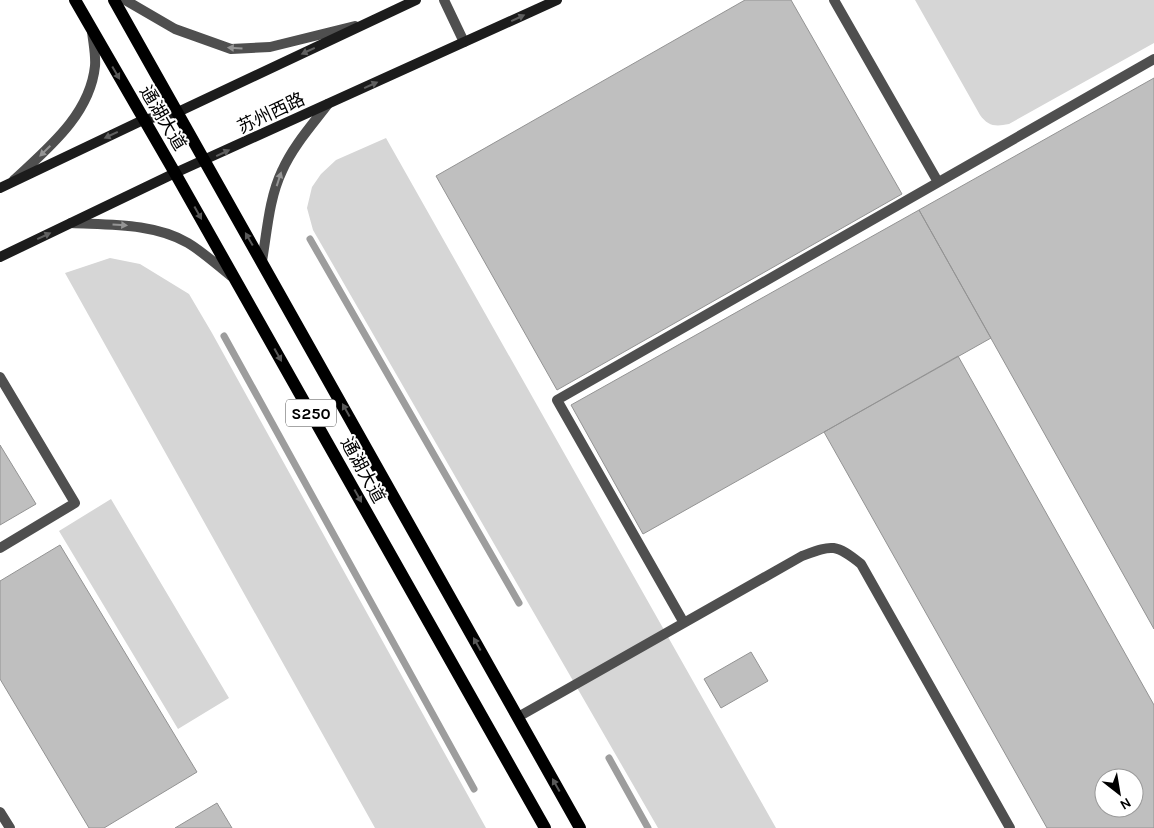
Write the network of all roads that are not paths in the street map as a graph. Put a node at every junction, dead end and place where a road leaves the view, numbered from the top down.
1 (75, 0) edge
2 (114, 0) edge
3 (125, 0) edge
4 (416, 0) edge
5 (444, 0) edge
6 (557, 0) edge
7 (834, 0) edge
8 (368, 22) junction
9 (92, 30) junction
10 (464, 42) junction
11 (1154, 59) edge
12 (328, 104) junction
13 (178, 112) junction
14 (143, 120) junction
15 (204, 161) junction
16 (175, 173) junction
17 (938, 182) junction
18 (12, 183) junction
19 (0, 188) edge
20 (71, 224) junction
21 (0, 257) edge
22 (262, 261) junction
23 (234, 278) junction
24 (0, 377) edge
25 (0, 548) edge
26 (684, 623) junction
27 (518, 717) junction
28 (0, 812) edge
29 (10, 828) edge
30 (545, 828) edge
31 (580, 828) edge
32 (1010, 828) edge

1 - 9 main road, 通湖大道 / S250
2 - 13 main road, 通湖大道 / S250
8 -> 3 street
4 - 8 main road
5 - 10 street
10 -> 6 main road, 苏州西路
7 - 17 street
8 -> 13 main road
9 -> 14 main road, 通湖大道 / S250
9 -> 18 street
12 -> 10 main road, 苏州西路
11 - 17 street
15 -> 12 main road, 苏州西路
22 -> 12 street
13 - 14 main road
13 - 15 main road, 通湖大道 / S250
14 - 16 main road, 通湖大道 / S250
14 -> 18 main road
15 - 16 main road, 苏州西路
22 -> 15 main road, 通湖大道 / S250
16 - 20 main road, 苏州西路
16 -> 23 main road, 通湖大道 / S250
17 - 26 street
18 - 19 main road
21 -> 20 main road, 苏州西路
20 -> 23 street
27 -> 22 main road, 通湖大道 / S250
23 -> 30 main road, 通湖大道 / S250
24 - 25 street
26 - 27 street
26 - 32 street
31 -> 27 main road, 通湖大道 / S250
28 - 29 street

